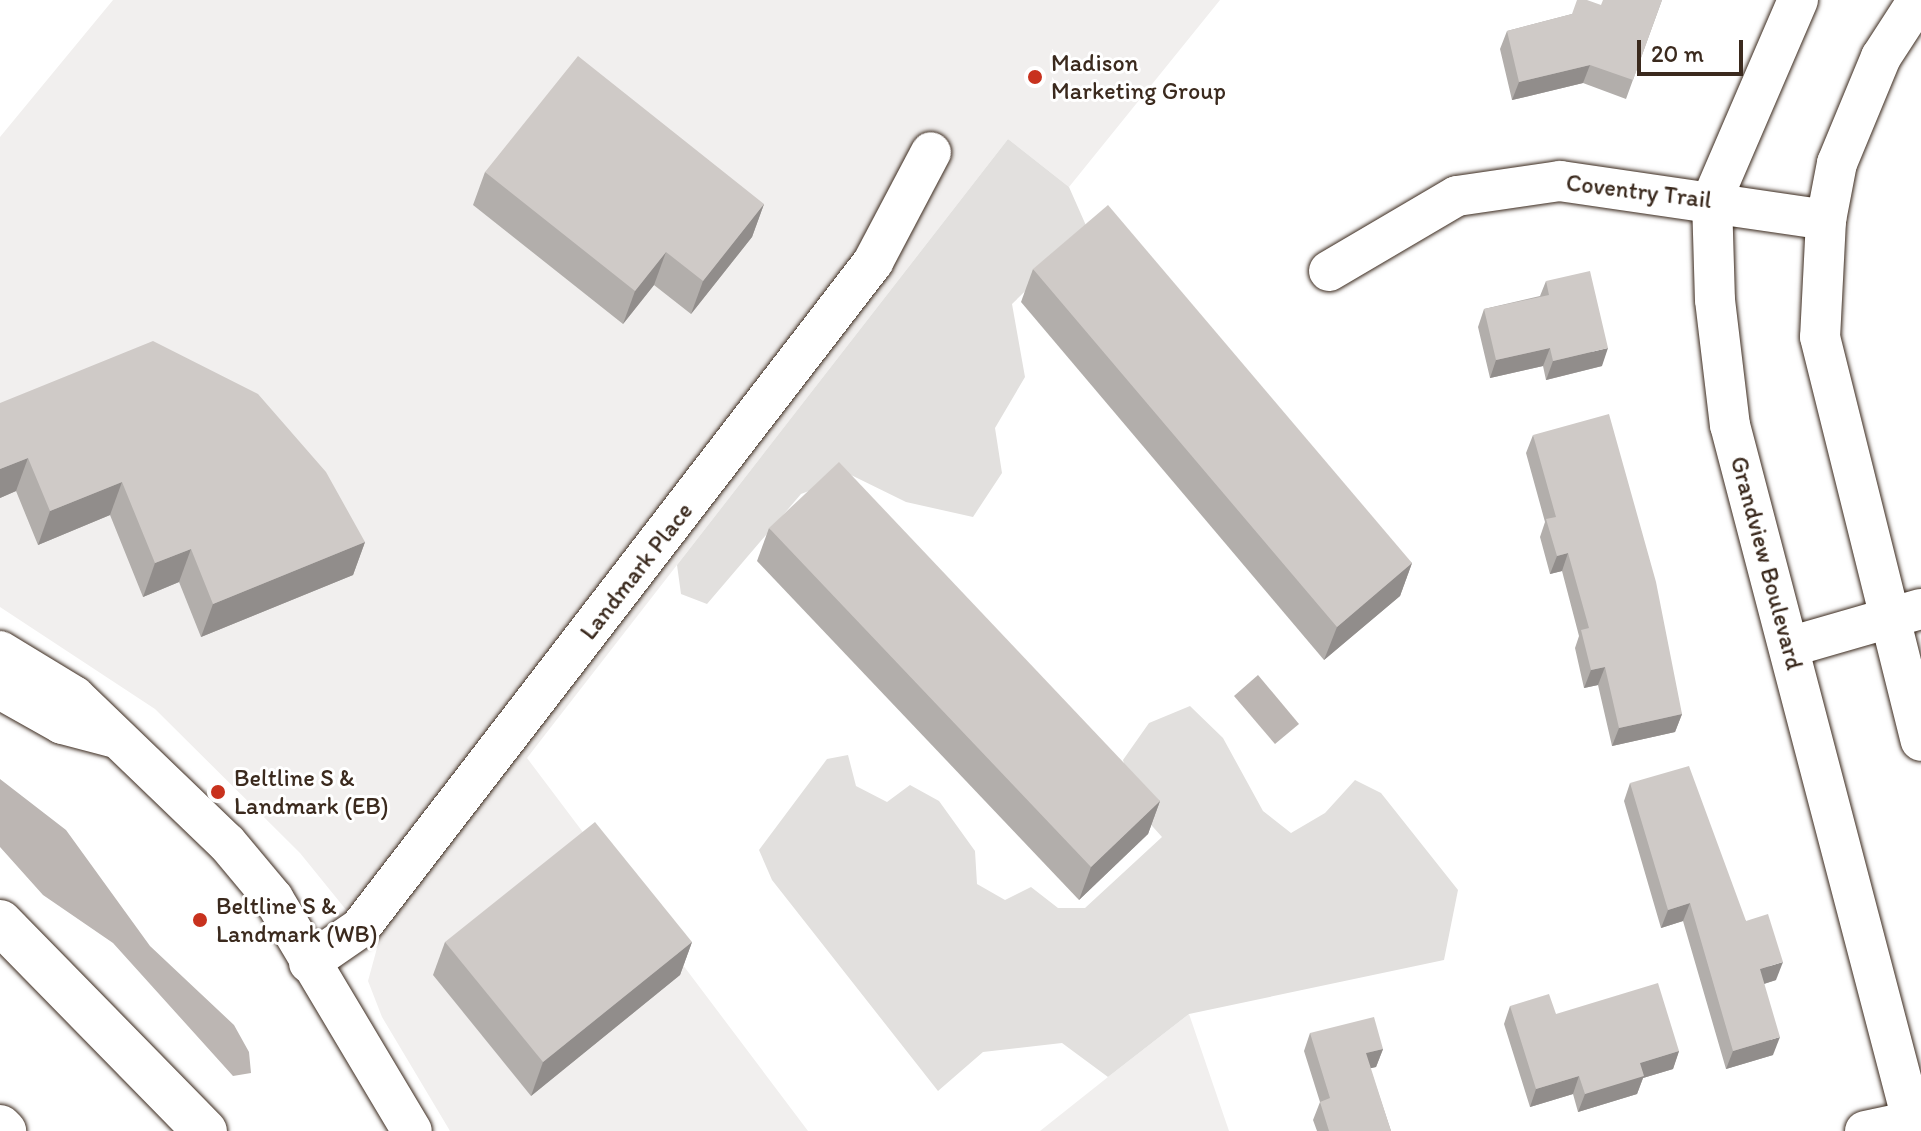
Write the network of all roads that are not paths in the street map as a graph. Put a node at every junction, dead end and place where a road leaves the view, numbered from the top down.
1 (1798, 0) edge
2 (1918, 0) edge
3 (931, 152) dead end
4 (1712, 200) junction
5 (1826, 220) junction
6 (1329, 271) dead end
7 (1905, 614) edge
8 (1789, 647) junction
9 (0, 651) edge
10 (0, 689) edge
11 (116, 738) junction
12 (1921, 741) edge
13 (0, 922) edge
14 (309, 963) junction
15 (1914, 1126) edge
16 (205, 1131) edge
17 (412, 1131) edge
18 (1865, 1131) edge

1 - 4 street, Grandview Boulevard
2 - 5 street
3 - 14 street, Landmark Place
4 - 5 street, Coventry Trail
4 - 6 street, Coventry Trail
4 - 8 street, Grandview Boulevard
5 - 7 street
7 - 8 street
7 - 12 street
8 - 15 street, Grandview Boulevard
9 - 11 street
10 - 11 street
11 - 14 street
13 - 16 highway
14 - 17 street
15 - 18 street

